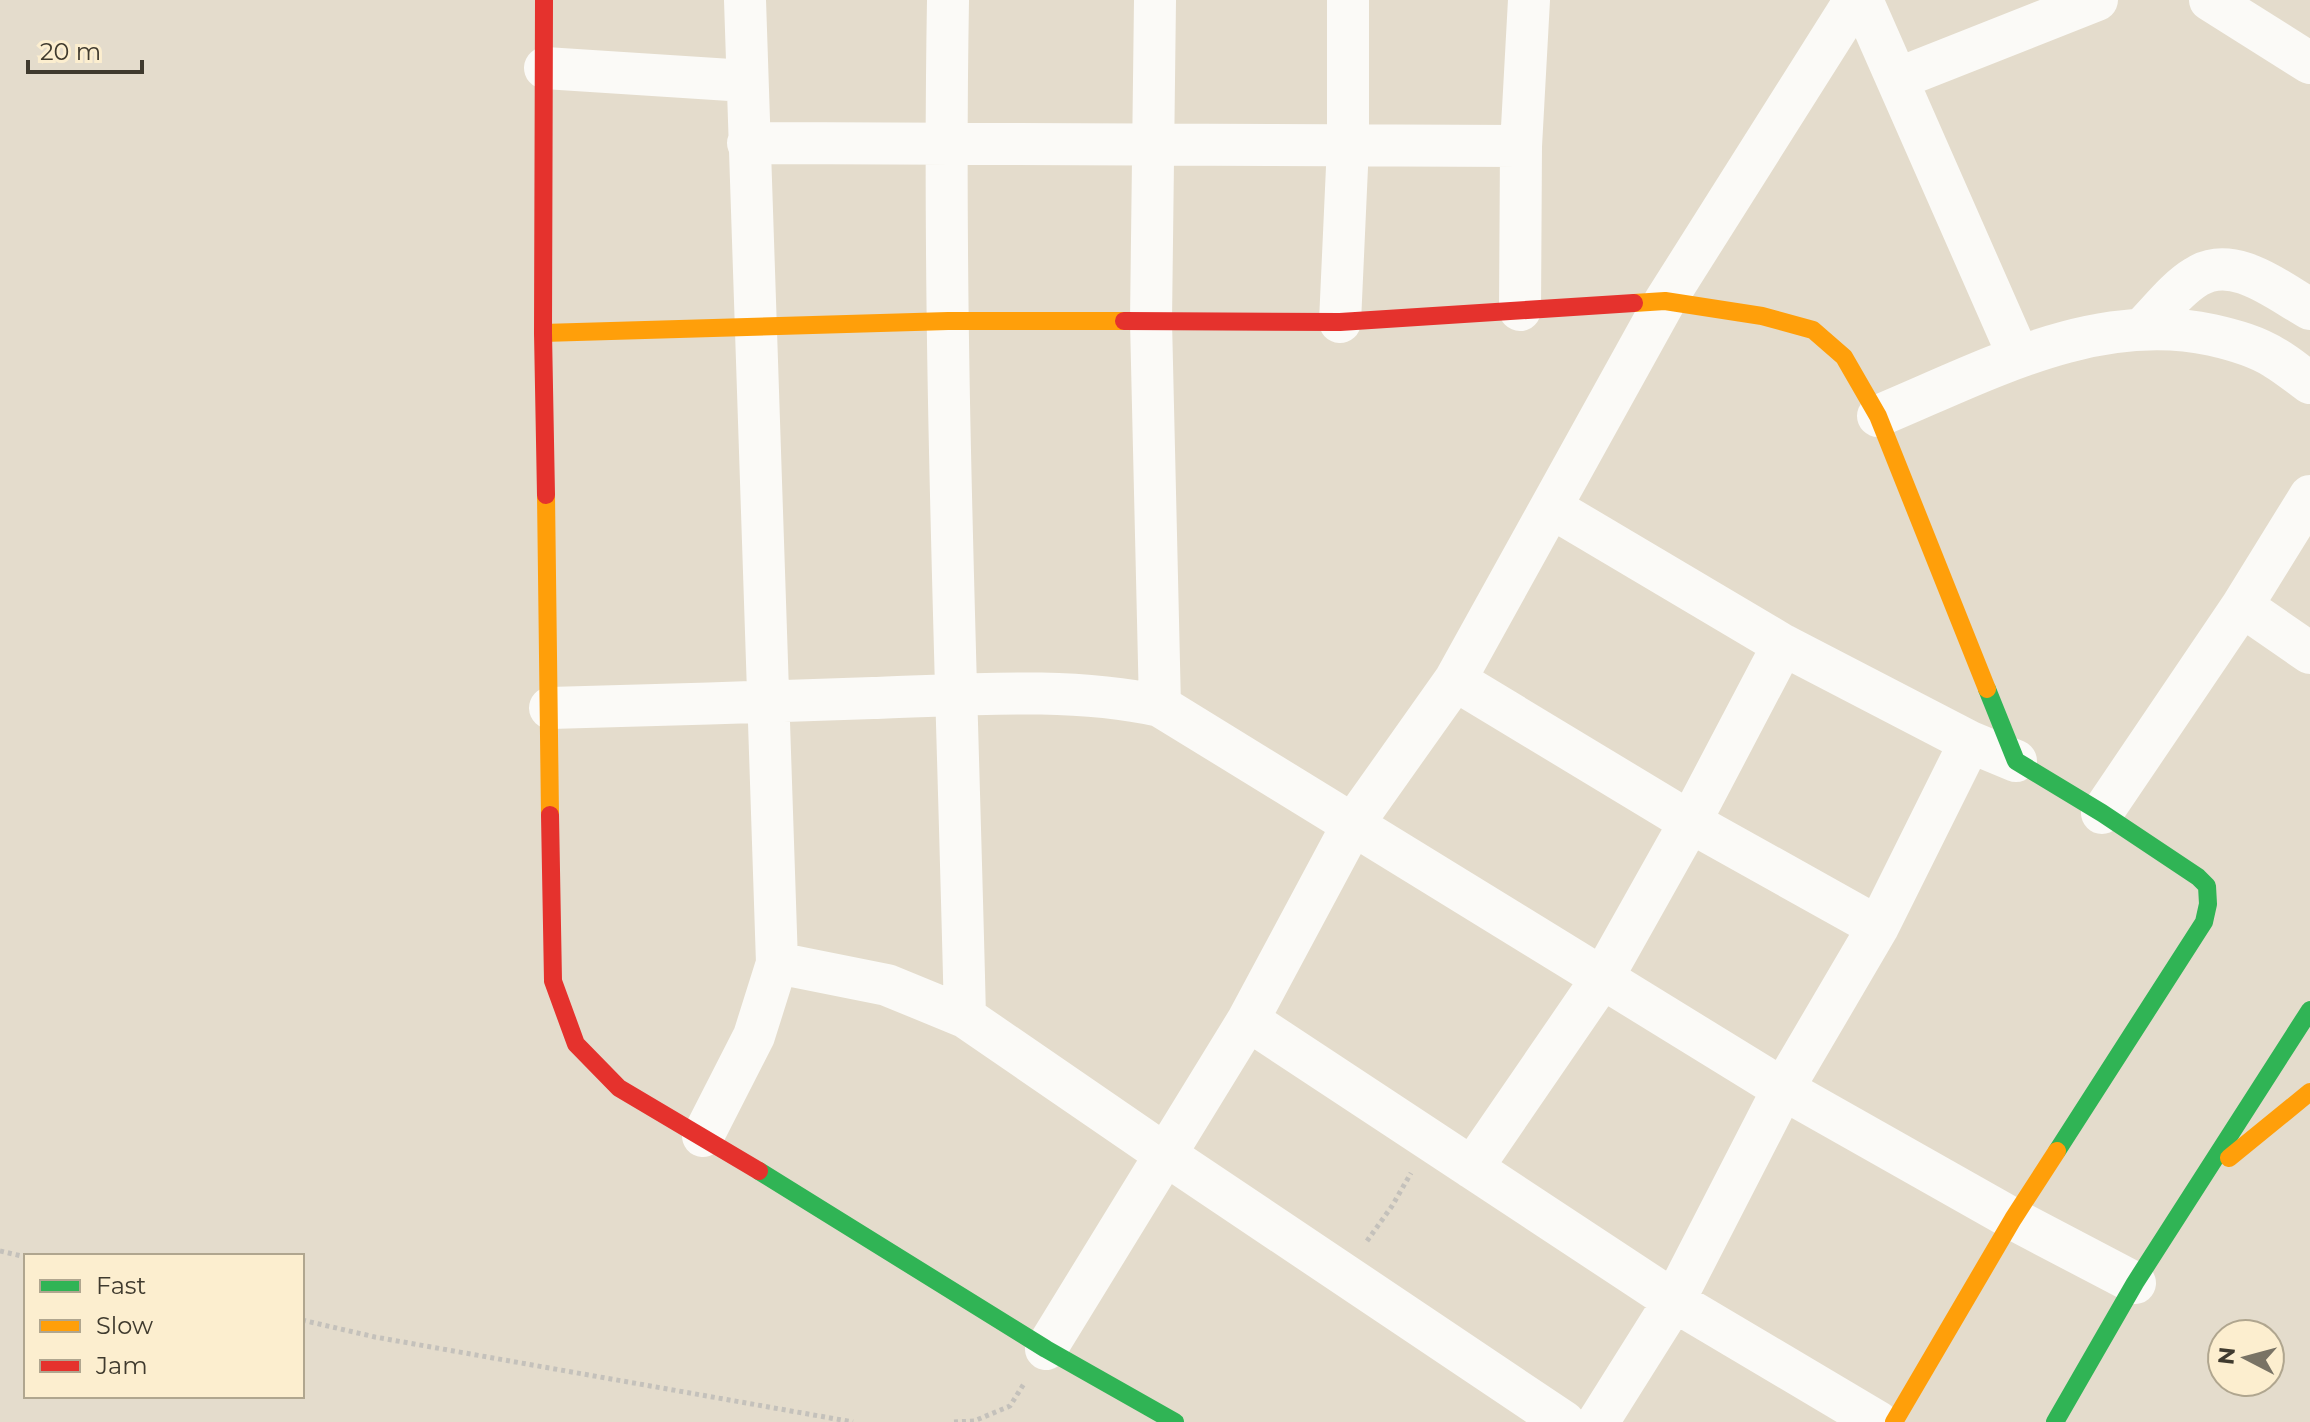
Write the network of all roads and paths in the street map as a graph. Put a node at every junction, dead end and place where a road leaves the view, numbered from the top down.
1 (544, 0) edge
2 (745, 0) edge
3 (948, 0) edge
4 (1155, 0) edge
5 (1348, 0) edge
6 (1529, 0) edge
7 (1855, 0) edge
8 (1862, 0) edge
9 (2097, 0) edge
10 (2210, 0) edge
11 (2310, 63) edge
12 (545, 68) junction
13 (1897, 79) junction
14 (746, 81) junction
15 (748, 143) junction
16 (945, 144) junction
17 (1154, 145) junction
18 (1348, 145) junction
19 (1521, 146) junction
20 (1665, 301) junction
21 (2310, 309) edge
22 (1520, 310) junction
23 (948, 321) junction
24 (1151, 321) junction
25 (1340, 322) junction
26 (754, 326) junction
27 (2142, 329) junction
28 (543, 333) junction
29 (2019, 357) junction
30 (2310, 383) edge
31 (1878, 416) junction
32 (2310, 496) edge
33 (1552, 508) junction
34 (2242, 606) junction
35 (1783, 645) junction
36 (2310, 653) edge
37 (1455, 680) junction
38 (957, 695) junction
39 (768, 702) junction
40 (1160, 706) junction
41 (550, 708) junction
42 (1970, 742) junction
43 (2016, 761) junction
44 (2102, 813) junction
45 (1690, 822) junction
46 (1353, 824) junction
47 (1878, 927) junction
48 (777, 963) junction
49 (1603, 977) junction
50 (2310, 1010) edge
51 (965, 1017) junction
52 (1248, 1020) junction
53 (1783, 1089) junction
54 (2310, 1092) edge
55 (703, 1136) junction
56 (1428, 1139) junction
57 (1166, 1155) junction
58 (1472, 1168) junction
59 (2196, 1184) junction
60 (2013, 1219) junction
61 (0, 1251) edge
62 (24, 1257) edge
63 (1340, 1272) junction
64 (2135, 1283) junction
65 (1674, 1301) junction
66 (304, 1320) edge
67 (1046, 1349) junction
68 (853, 1422) edge
69 (954, 1422) edge
70 (1175, 1422) edge
71 (1564, 1422) edge
72 (1598, 1422) edge
73 (1878, 1422) edge
74 (1894, 1422) edge
75 (2055, 1422) edge

1 - 12 street
2 - 14 street
3 - 16 street
4 - 17 street
5 - 18 street
6 - 19 street
7 - 20 street
8 - 13 street
9 - 13 street
10 - 11 street
12 - 14 street
12 - 28 street
13 - 29 street
14 - 15 street
15 - 16 street
15 - 26 street
16 - 17 street
16 - 23 street
17 - 18 street
17 - 24 street
18 - 19 street
18 - 25 street
19 - 22 street
20 - 22 street
20 - 31 street
20 - 33 street
21 - 27 street
22 - 25 street
23 - 24 street
23 - 26 street
23 - 38 street
24 - 25 street
24 - 40 street
26 - 28 street
26 - 39 street
27 - 29 street
27 - 30 street
28 - 41 street
29 - 31 street
31 - 43 street
32 - 34 street
33 - 35 street
33 - 37 street
34 - 36 street
34 - 44 street
35 - 42 street
35 - 45 street
37 - 45 street
37 - 46 street
38 - 39 street
38 - 40 street
38 - 51 street
39 - 41 street
39 - 48 street
40 - 46 street
41 - 55 street
42 - 43 street
42 - 47 street
43 - 44 street
44 - 60 street
45 - 47 street
45 - 49 street
46 - 49 street
46 - 52 street
47 - 53 street
48 - 51 street
48 - 55 street
49 - 53 street
49 - 58 street
50 - 59 street
51 - 57 street
52 - 56 street
52 - 57 street
53 - 60 street
53 - 65 street
54 - 59 street
55 - 67 street
56 - 58 street
56 - 63 path
57 - 63 street
57 - 67 street
58 - 65 street
59 - 64 street
60 - 64 street
60 - 74 street
61 - 62 path
63 - 71 street
64 - 75 street
65 - 72 street
65 - 73 street
66 - 68 path
67 - 69 path
67 - 70 street

